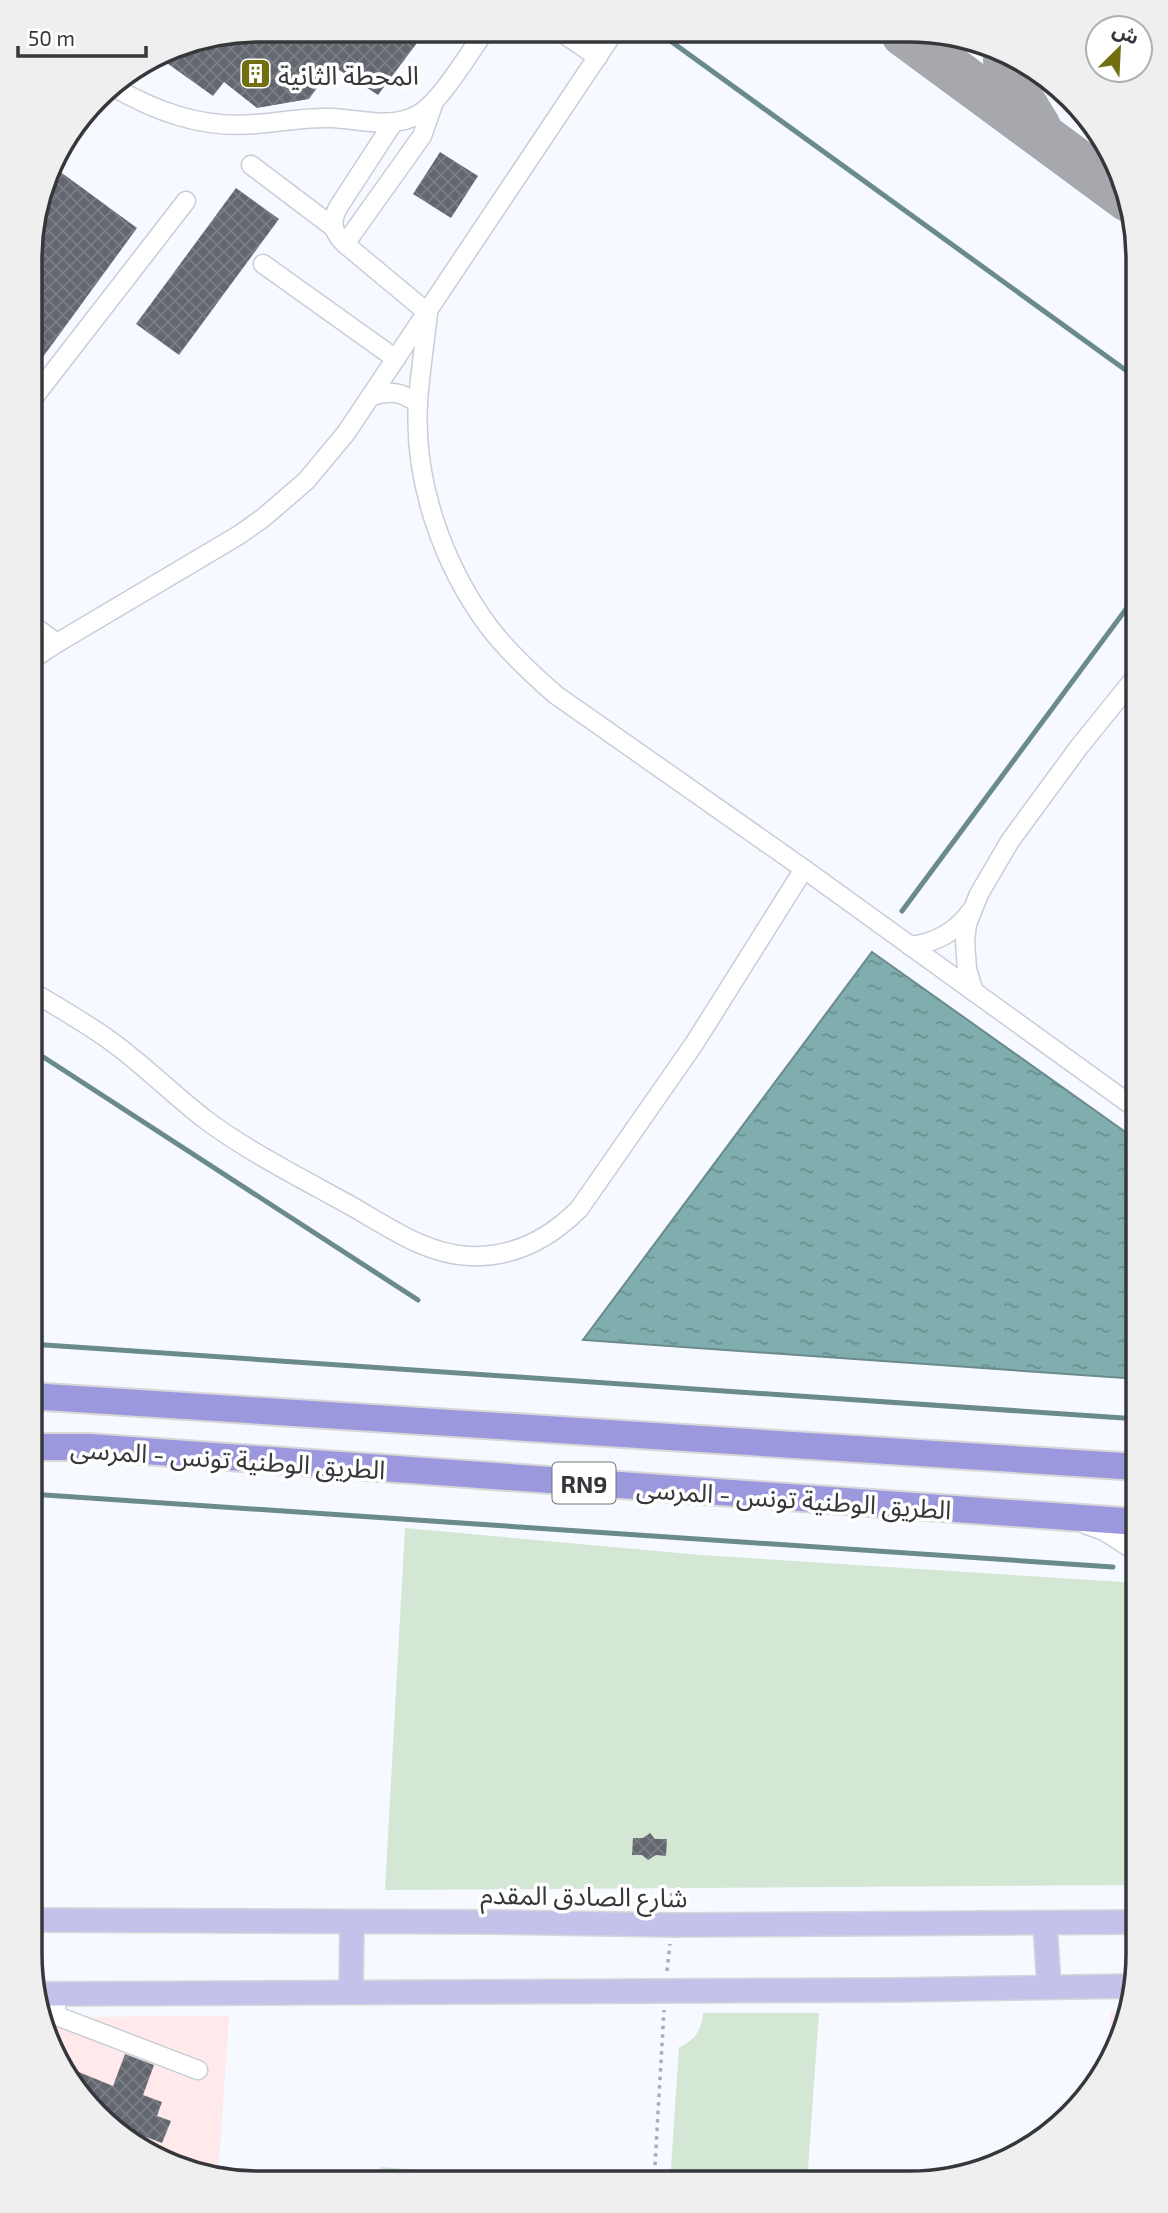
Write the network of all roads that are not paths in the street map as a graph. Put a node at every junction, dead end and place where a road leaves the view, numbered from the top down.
1 (477, 42) edge
2 (576, 42) edge
3 (608, 42) edge
4 (598, 57) junction
5 (122, 91) edge
6 (433, 102) junction
7 (393, 123) junction
8 (251, 165) dead end
9 (186, 201) dead end
10 (333, 227) junction
11 (345, 244) junction
12 (263, 264) dead end
13 (428, 313) junction
14 (396, 359) junction
15 (42, 388) edge
16 (372, 396) junction
17 (418, 404) junction
18 (42, 632) edge
19 (57, 643) junction
20 (42, 653) edge
21 (1126, 689) edge
22 (804, 869) junction
23 (972, 909) junction
24 (910, 946) junction
25 (974, 992) junction
26 (42, 998) edge
27 (1126, 1101) edge
28 (42, 1397) edge
29 (42, 1447) edge
30 (1126, 1466) edge
31 (1067, 1518) junction
32 (1126, 1521) edge
33 (1126, 1545) edge
34 (42, 1920) edge
35 (352, 1922) junction
36 (1126, 1922) edge
37 (1045, 1923) junction
38 (1049, 1986) junction
39 (1123, 1986) edge
40 (351, 1991) junction
41 (45, 1994) edge
42 (46, 1996) edge
43 (198, 2070) dead end

1 - 6 lane
2 - 4 lane
3 - 4 lane
4 - 13 lane
5 - 7 lane
6 - 7 lane
6 - 11 lane
7 - 10 lane
8 - 10 lane
9 - 15 lane
10 - 11 lane
11 - 13 lane
12 - 14 lane
13 - 14 lane
13 - 17 lane
14 - 16 lane
16 - 17 lane
16 - 19 lane
17 - 22 lane
18 - 19 lane
19 - 20 lane
21 - 23 lane
22 - 24 lane
22 - 26 lane
23 - 24 lane
23 - 25 lane
24 - 25 lane
25 - 27 lane
28 - 30 highway, الطريق الوطنية تونس - المرسى / RN9
29 - 31 highway, الطريق الوطنية تونس - المرسى / RN9
31 - 32 highway, الطريق الوطنية تونس - المرسى / RN9
31 - 33 lane
34 - 35 main road, شارع الصادق المقدم
35 - 37 main road, شارع الصادق المقدم
35 - 40 main road
36 - 37 main road, شارع الصادق المقدم
37 - 38 main road
38 - 39 main road
38 - 40 main road
40 - 41 main road
42 - 43 lane

